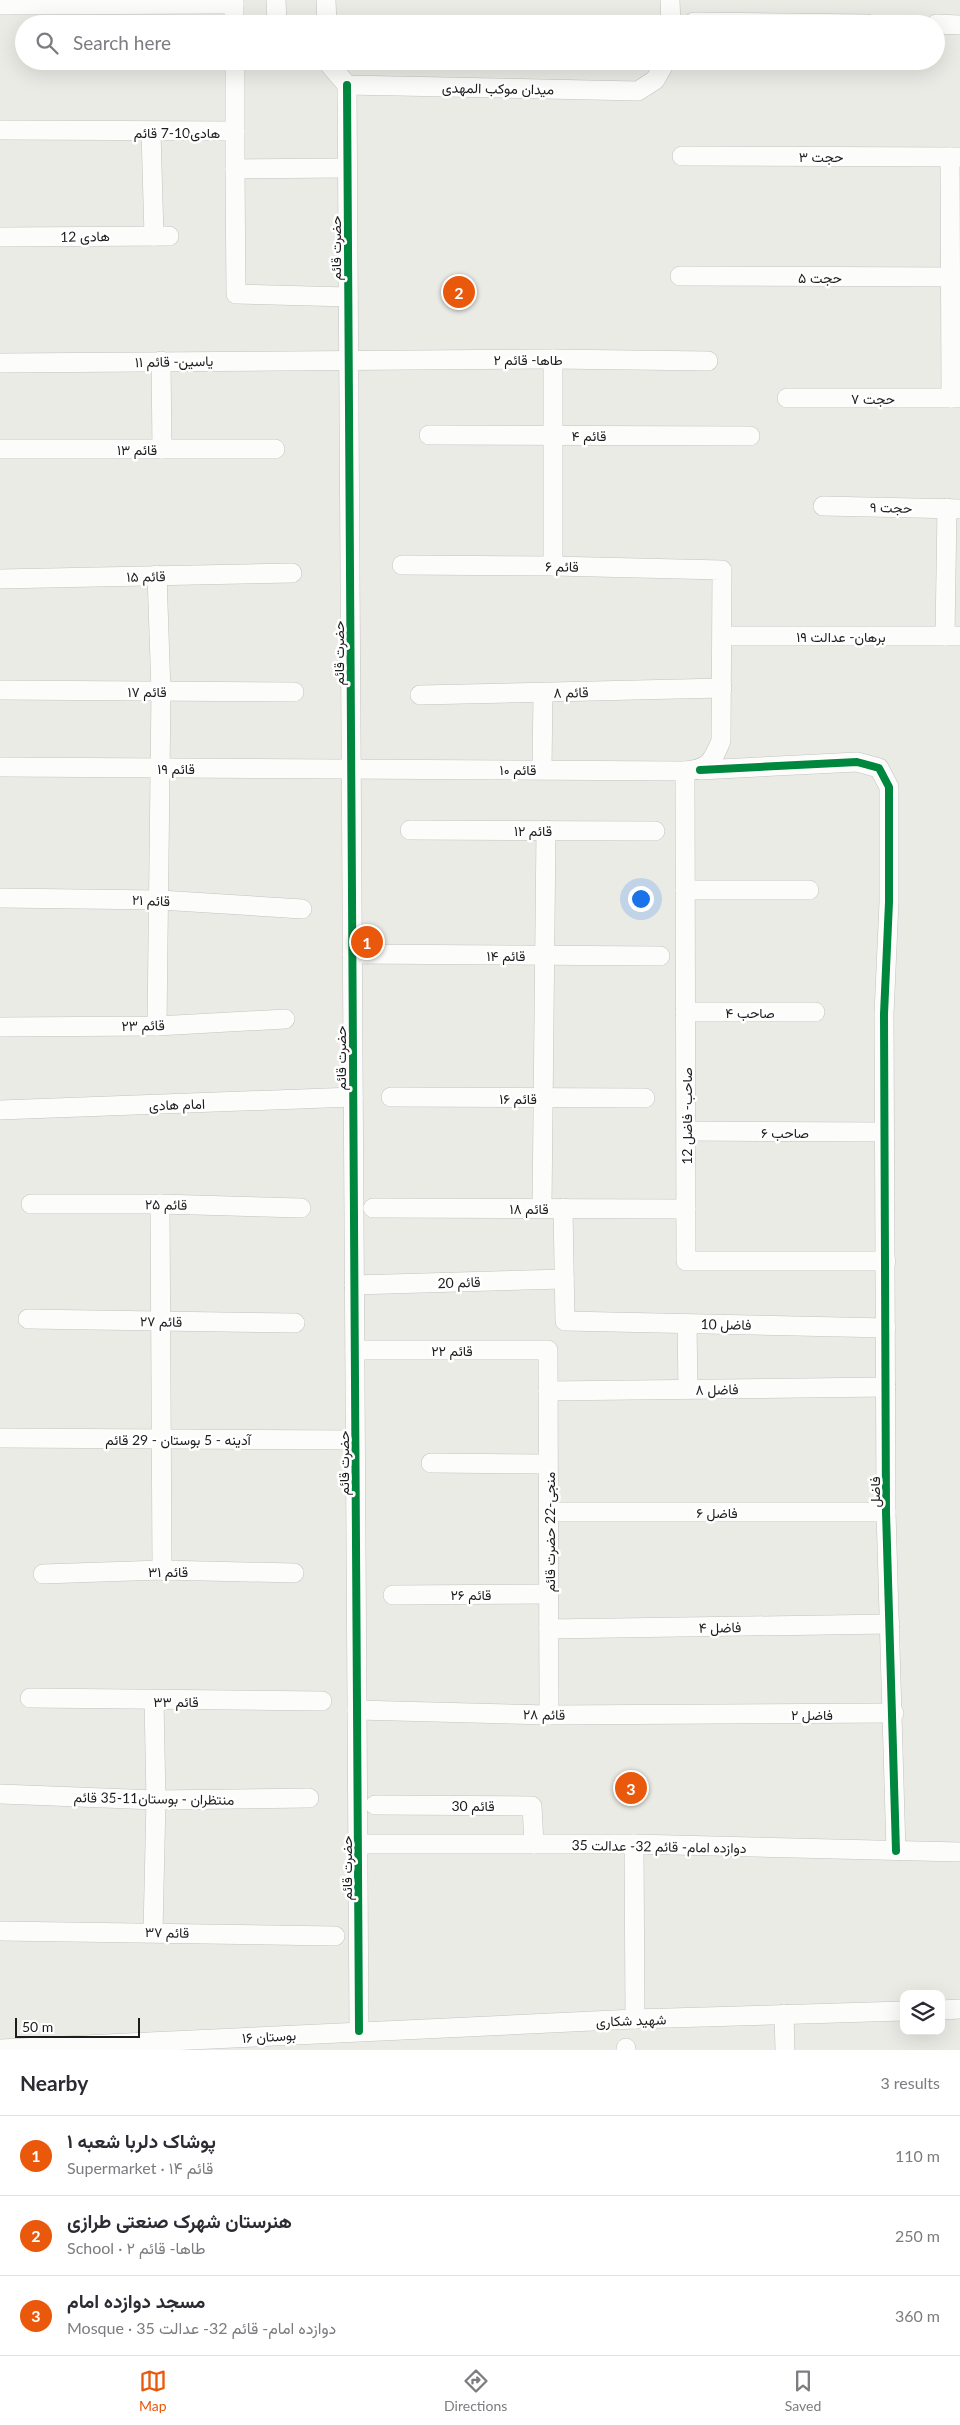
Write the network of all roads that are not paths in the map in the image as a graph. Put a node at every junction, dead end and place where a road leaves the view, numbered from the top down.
1 (276, 0) edge
2 (326, 0) edge
3 (670, 0) edge
4 (234, 2) edge
5 (0, 5) edge
6 (234, 15) edge
7 (277, 15) edge
8 (327, 15) edge
9 (671, 15) edge
10 (945, 24) edge
11 (960, 25) edge
12 (235, 70) edge
13 (334, 70) edge
14 (661, 70) edge
15 (347, 84) junction
16 (0, 130) edge
17 (151, 132) junction
18 (235, 132) junction
19 (682, 156) dead end
20 (955, 157) edge
21 (347, 168) junction
22 (236, 169) junction
23 (0, 237) edge
24 (680, 276) dead end
25 (955, 277) edge
26 (348, 297) junction
27 (349, 359) junction
28 (553, 359) junction
29 (161, 361) junction
30 (708, 361) dead end
31 (0, 363) edge
32 (786, 398) dead end
33 (955, 398) edge
34 (429, 435) dead end
35 (553, 435) junction
36 (750, 436) dead end
37 (0, 449) edge
38 (162, 449) junction
39 (275, 450) dead end
40 (823, 506) dead end
41 (954, 508) edge
42 (402, 565) dead end
43 (553, 566) junction
44 (292, 573) dead end
45 (157, 575) junction
46 (0, 579) edge
47 (723, 636) junction
48 (953, 636) edge
49 (722, 688) junction
50 (0, 690) edge
51 (162, 691) junction
52 (294, 692) dead end
53 (543, 692) junction
54 (420, 696) dead end
55 (0, 767) edge
56 (161, 768) junction
57 (351, 768) junction
58 (542, 769) junction
59 (692, 771) junction
60 (410, 830) dead end
61 (546, 830) junction
62 (655, 831) dead end
63 (685, 890) junction
64 (809, 890) dead end
65 (0, 898) edge
66 (160, 900) junction
67 (302, 909) dead end
68 (352, 954) junction
69 (544, 955) junction
70 (660, 956) dead end
71 (685, 1012) junction
72 (815, 1012) dead end
73 (285, 1018) dead end
74 (157, 1026) junction
75 (0, 1027) edge
76 (353, 1097) junction
77 (391, 1097) dead end
78 (543, 1098) junction
79 (645, 1098) dead end
80 (0, 1110) edge
81 (686, 1131) junction
82 (884, 1132) junction
83 (31, 1204) dead end
84 (160, 1204) junction
85 (300, 1208) dead end
86 (373, 1208) dead end
87 (542, 1208) junction
88 (563, 1208) junction
89 (686, 1208) junction
90 (886, 1261) junction
91 (564, 1279) junction
92 (354, 1285) junction
93 (28, 1319) dead end
94 (160, 1321) junction
95 (295, 1323) dead end
96 (687, 1324) junction
97 (886, 1328) junction
98 (355, 1350) junction
99 (548, 1350) joint
100 (886, 1387) junction
101 (688, 1389) junction
102 (548, 1390) junction
103 (0, 1438) edge
104 (161, 1439) junction
105 (355, 1440) junction
106 (431, 1463) dead end
107 (548, 1464) junction
108 (549, 1512) junction
109 (886, 1512) junction
110 (162, 1570) junction
111 (294, 1573) dead end
112 (43, 1574) dead end
113 (549, 1594) junction
114 (393, 1595) dead end
115 (890, 1624) junction
116 (549, 1629) junction
117 (30, 1698) dead end
118 (154, 1701) junction
119 (322, 1701) dead end
120 (357, 1710) junction
121 (730, 1714) joint
122 (894, 1714) junction
123 (550, 1715) junction
124 (0, 1794) edge
125 (309, 1798) dead end
126 (156, 1800) junction
127 (375, 1805) dead end
128 (358, 1844) junction
129 (534, 1844) junction
130 (634, 1844) junction
131 (896, 1851) junction
132 (960, 1852) edge
133 (0, 1931) edge
134 (153, 1932) junction
135 (334, 1936) dead end
136 (960, 2009) edge
137 (945, 2010) edge
138 (900, 2011) edge
139 (784, 2014) junction
140 (635, 2019) junction
141 (359, 2031) junction
142 (0, 2049) edge
143 (785, 2050) edge

1 - 7 street
2 - 8 street
3 - 9 street
4 - 5 street
4 - 6 street
10 - 11 street
12 - 18 street
13 - 15 street
14 - 15 street, میدان موکب المهدی
15 - 21 street, حضرت قائم
16 - 17 street, هادی10-7 قائم
17 - 18 street, هادی10-7 قائم
17 - 23 street, 12 هادی
18 - 22 street, هادی10-7 قائم
19 - 20 street, حجت ۳
20 - 25 street
21 - 22 street
21 - 26 street, حضرت قائم
22 - 26 street, هادی10-7 قائم
24 - 25 street, حجت ۵
25 - 33 street
26 - 27 street, حضرت قائم
27 - 28 street, طاها- قائم ۲
27 - 29 street, یاسین- قائم ۱۱
27 - 57 street, حضرت قائم
28 - 30 street, طاها- قائم ۲
28 - 35 street
29 - 31 street, یاسین- قائم ۱۱
29 - 38 street
32 - 33 street, حجت ۷
34 - 35 street, قائم ۴
35 - 36 street, قائم ۴
35 - 43 street
37 - 38 street, قائم ۱۳
38 - 39 street, قائم ۱۳
40 - 41 street, حجت ۹
41 - 48 street
42 - 43 street, قائم ۶
43 - 47 street, قائم ۶
44 - 45 street, قائم ۱۵
45 - 46 street, قائم ۱۵
45 - 51 street
47 - 48 street, برهان- عدالت ۱۹
47 - 49 street
49 - 53 street, قائم ۸
49 - 59 street
50 - 51 street, قائم ۱۷
51 - 52 street, قائم ۱۷
51 - 56 street
53 - 54 street, قائم ۸
53 - 58 street
55 - 56 street, قائم ۱۹
56 - 57 street, قائم ۱۹
56 - 66 street
57 - 58 street, قائم ۱۰
57 - 68 street, حضرت قائم
58 - 59 street, قائم ۱۰
59 - 63 street, صاحب- فاضل 12
59 - 82 street, قائم ۱۰
60 - 61 street, قائم ۱۲
61 - 62 street, قائم ۱۲
61 - 69 street
63 - 64 street
63 - 71 street, صاحب- فاضل 12
65 - 66 street, قائم ۲۱
66 - 67 street, قائم ۲۱
66 - 74 street
68 - 69 street, قائم ۱۴
68 - 76 street, حضرت قائم
69 - 70 street, قائم ۱۴
69 - 78 street
71 - 72 street, صاحب ۴
71 - 81 street, صاحب- فاضل 12
73 - 74 street, قائم ۲۳
74 - 75 street, قائم ۲۳
76 - 80 street, امام هادی
76 - 92 street, حضرت قائم
77 - 78 street, قائم ۱۶
78 - 79 street, قائم ۱۶
78 - 87 street
81 - 82 street, صاحب ۶
81 - 89 street, صاحب- فاضل 12
82 - 90 street, فاضل
83 - 84 street, قائم ۲۵
84 - 85 street, قائم ۲۵
84 - 94 street
86 - 87 street, قائم ۱۸
87 - 88 street, قائم ۱۸
88 - 89 street, قائم ۱۸
88 - 91 street
89 - 90 street, صاحب- فاضل 12
90 - 97 street, فاضل
91 - 92 street, قائم 20
91 - 96 street, فاضل 10
92 - 98 street, حضرت قائم
93 - 94 street, قائم ۲۷
94 - 95 street, قائم ۲۷
94 - 104 street
96 - 97 street, فاضل 10
96 - 101 street
97 - 100 street, فاضل
98 - 99 street, قائم ۲۲
98 - 105 street, حضرت قائم
99 - 102 street, منجی-22 حضرت قائم
100 - 101 street, فاضل ۸
100 - 109 street, فاضل
101 - 102 street, فاضل ۸
102 - 107 street, منجی-22 حضرت قائم
103 - 104 street, آدینه - 5 بوستان - 29 قائم
104 - 105 street, آدینه - 5 بوستان - 29 قائم
104 - 110 street
105 - 120 street, حضرت قائم
106 - 107 street
107 - 108 street, منجی-22 حضرت قائم
108 - 109 street, فاضل ۶
108 - 113 street, منجی-22 حضرت قائم
109 - 115 street, فاضل
110 - 111 street, قائم ۳۱
110 - 112 street, قائم ۳۱
113 - 114 street, قائم ۲۶
113 - 116 street, منجی-22 حضرت قائم
115 - 116 street, فاضل ۴
115 - 122 street, فاضل
116 - 123 street, منجی-22 حضرت قائم
117 - 118 street, قائم ۳۳
118 - 119 street, قائم ۳۳
118 - 126 street
120 - 123 street, قائم ۲۸
120 - 128 street, حضرت قائم
121 - 122 street, فاضل ۲
121 - 123 street, قائم ۲۸
122 - 131 street, فاضل
124 - 126 street, منتظران - بوستان11-35 قائم
125 - 126 street, منتظران - بوستان11-35 قائم
126 - 134 street
127 - 129 street, قائم 30
128 - 129 street, دوازده امام- قائم 32- عدالت 35
128 - 141 street, حضرت قائم
129 - 130 street, دوازده امام- قائم 32- عدالت 35
130 - 131 street, دوازده امام- قائم 32- عدالت 35
130 - 140 street
131 - 132 street, دوازده امام- قائم 32- عدالت 35
133 - 134 street, قائم ۳۷
134 - 135 street, قائم ۳۷
136 - 137 street
138 - 139 street, شهید شکاری
139 - 140 street, شهید شکاری
139 - 143 street
140 - 141 street, شهید شکاری
141 - 142 street, بوستان ۱۶

